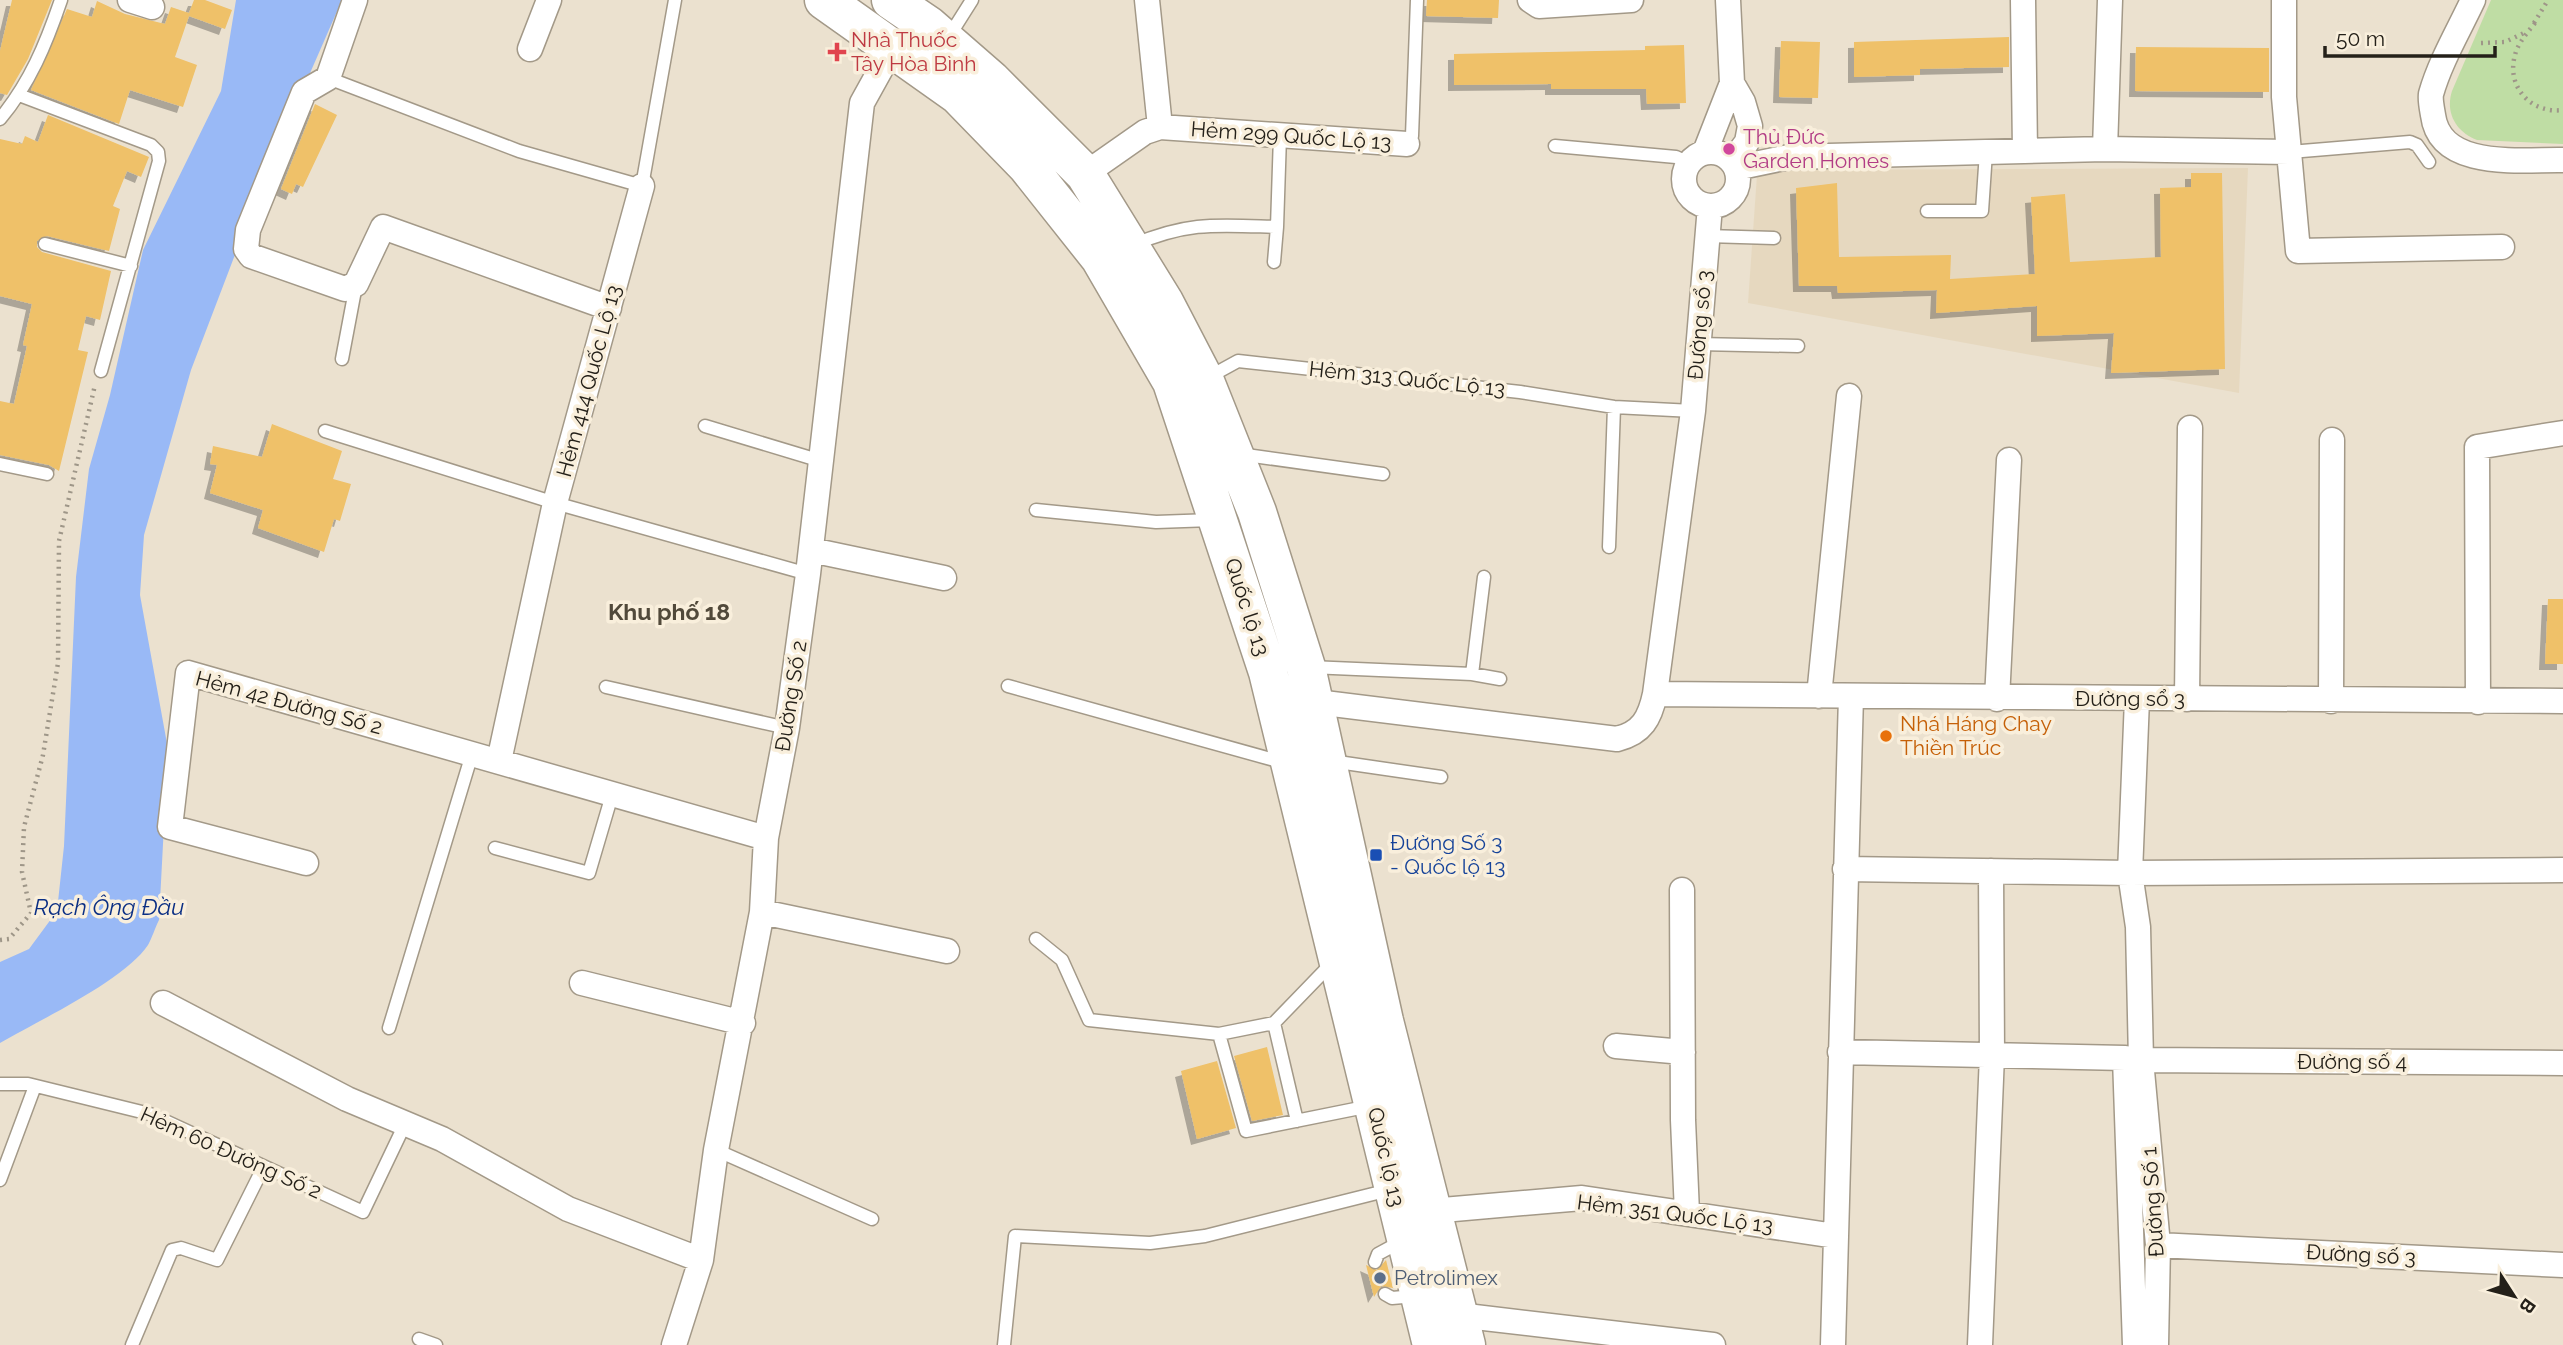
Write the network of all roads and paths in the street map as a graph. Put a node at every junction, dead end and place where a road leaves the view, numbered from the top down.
1 (61, 0) edge
2 (355, 0) edge
3 (549, 0) edge
4 (675, 0) edge
5 (824, 0) edge
6 (891, 0) edge
7 (972, 0) edge
8 (1147, 0) edge
9 (1417, 0) edge
10 (1530, 0) edge
11 (1631, 0) edge
12 (1728, 0) edge
13 (2023, 0) edge
14 (2110, 0) edge
15 (2284, 0) edge
16 (2473, 0) edge
17 (2548, 0) edge
18 (2535, 23) junction
19 (946, 41) junction
20 (2481, 43) dead end
21 (893, 47) junction
22 (530, 49) dead end
23 (328, 78) junction
24 (1732, 83) junction
25 (19, 95) junction
26 (2563, 110) edge
27 (0, 119) edge
28 (1160, 127) junction
29 (1280, 136) junction
30 (1407, 144) joint
31 (1555, 146) dead end
32 (2105, 149) junction
33 (2025, 151) junction
34 (1986, 152) junction
35 (2290, 152) junction
36 (1697, 158) junction
37 (2563, 160) edge
38 (2429, 162) dead end
39 (1734, 165) junction
40 (1085, 174) junction
41 (642, 186) junction
42 (1710, 206) junction
43 (1927, 211) dead end
44 (1277, 227) junction
45 (1707, 236) junction
46 (1774, 238) dead end
47 (45, 244) dead end
48 (1130, 247) junction
49 (2502, 247) dead end
50 (1274, 262) dead end
51 (131, 266) junction
52 (356, 284) junction
53 (609, 308) junction
54 (1698, 344) junction
55 (1798, 346) dead end
56 (342, 359) dead end
57 (101, 371) joint
58 (1204, 379) junction
59 (1849, 396) dead end
60 (1614, 407) junction
61 (1693, 411) junction
62 (705, 426) dead end
63 (2190, 428) dead end
64 (326, 430) dead end
65 (2563, 433) edge
66 (2332, 440) dead end
67 (1235, 454) junction
68 (2009, 460) dead end
69 (821, 461) junction
70 (0, 464) edge
71 (47, 474) dead end
72 (1383, 474) dead end
73 (555, 503) junction
74 (1036, 510) dead end
75 (1219, 519) junction
76 (1609, 547) dead end
77 (810, 562) junction
78 (1485, 577) dead end
79 (944, 578) dead end
80 (1472, 674) junction
81 (1500, 679) dead end
82 (1310, 684) junction
83 (1008, 686) dead end
84 (606, 687) dead end
85 (1655, 694) junction
86 (1819, 696) junction
87 (1851, 696) junction
88 (1275, 698) junction
89 (1997, 699) junction
90 (2137, 699) junction
91 (2187, 699) junction
92 (2331, 701) junction
93 (2563, 701) edge
94 (2478, 702) junction
95 (787, 728) junction
96 (472, 754) junction
97 (499, 761) junction
98 (1327, 761) junction
99 (1289, 764) junction
100 (1441, 777) dead end
101 (612, 794) junction
102 (766, 838) junction
103 (495, 848) dead end
104 (306, 863) dead end
105 (1845, 869) junction
106 (2563, 870) edge
107 (1991, 871) junction
108 (2130, 873) junction
109 (1682, 890) dead end
110 (762, 912) junction
111 (1036, 939) dead end
112 (0, 940) edge
113 (947, 951) dead end
114 (1337, 958) junction
115 (582, 983) dead end
116 (163, 1003) dead end
117 (743, 1023) junction
118 (1274, 1023) junction
119 (389, 1028) dead end
120 (1219, 1034) junction
121 (1616, 1046) dead end
122 (1683, 1052) junction
123 (1840, 1052) junction
124 (1992, 1055) junction
125 (2141, 1060) junction
126 (2563, 1063) edge
127 (0, 1084) edge
128 (35, 1086) junction
129 (1374, 1105) junction
130 (1297, 1121) junction
131 (405, 1124) junction
132 (716, 1150) junction
133 (263, 1168) junction
134 (0, 1180) edge
135 (1393, 1189) junction
136 (1431, 1211) junction
137 (1687, 1213) junction
138 (872, 1219) dead end
139 (1836, 1236) junction
140 (1405, 1239) junction
141 (2158, 1245) junction
142 (701, 1260) junction
143 (1375, 1262) dead end
144 (2563, 1265) edge
145 (1462, 1330) edge
146 (419, 1339) dead end
147 (132, 1345) edge
148 (436, 1345) edge
149 (674, 1345) edge
150 (1004, 1345) edge
151 (1432, 1345) edge
152 (1713, 1345) edge
153 (1833, 1345) edge
154 (1980, 1345) edge
155 (2135, 1345) edge
156 (2156, 1345) edge

1 - 25 lane
2 - 23 street
3 - 22 street
4 - 41 lane, Hẻm 414 Quốc Lộ 13
5 - 21 highway, Quốc lộ 13
6 - 19 highway, Quốc lộ 13
7 - 19 lane
8 - 28 street
9 - 30 lane, Hẻm 299 Quốc Lộ 13
10 - 11 street
12 - 24 street
13 - 33 street
14 - 32 street
15 - 35 street
16 - 37 street
17 - 18 path
18 - 20 path
18 - 26 path
19 - 40 highway, Quốc lộ 13
21 - 69 street, Đường Số 2
21 - 75 highway, Quốc lộ 13
23 - 41 lane
23 - 52 street
24 - 36 street
24 - 39 street
25 - 27 lane
25 - 51 lane
28 - 29 street, Hẻm 299 Quốc Lộ 13
28 - 40 street, Hẻm 299 Quốc Lộ 13
29 - 30 street, Hẻm 299 Quốc Lộ 13
29 - 44 lane
31 - 36 lane
32 - 33 street
32 - 35 street
33 - 34 street
34 - 39 street
34 - 43 lane
35 - 38 lane
35 - 49 street
36 - 39 street
36 - 42 street
39 - 42 street
40 - 48 highway, Quốc lộ 13
41 - 53 street, Hẻm 414 Quốc Lộ 13
42 - 45 street, Đường sổ 3
44 - 48 lane
44 - 50 lane
45 - 46 lane
45 - 54 street, Đường sổ 3
47 - 51 lane
48 - 58 highway, Quốc lộ 13
51 - 57 lane
52 - 53 street
52 - 56 lane
53 - 73 street, Hẻm 414 Quốc Lộ 13
54 - 55 lane
54 - 61 street, Đường sổ 3
57 - 112 path
58 - 60 lane, Hẻm 313 Quốc Lộ 13
58 - 67 highway, Quốc lộ 13
59 - 86 street
60 - 61 lane, Hẻm 313 Quốc Lộ 13
60 - 76 lane
61 - 85 street, Đường sổ 3
62 - 69 lane
63 - 91 street
64 - 73 lane
65 - 94 street
66 - 92 street
67 - 72 lane
67 - 82 highway, Quốc lộ 13
68 - 89 street
69 - 77 street, Đường Số 2
70 - 71 lane
73 - 77 lane
73 - 97 street, Hẻm 414 Quốc Lộ 13
74 - 75 lane
75 - 88 highway, Quốc lộ 13
77 - 79 street
77 - 95 street, Đường Số 2
78 - 80 lane
80 - 81 lane
80 - 82 lane
82 - 85 street, Đường sổ 3
82 - 88 street, Đường sổ 3
82 - 98 highway, Quốc lộ 13
83 - 99 lane
84 - 95 lane
85 - 86 street, Đường sổ 3
86 - 87 street, Đường sổ 3
87 - 89 street, Đường sổ 3
87 - 105 street
88 - 99 highway, Quốc lộ 13
89 - 90 street, Đường sổ 3
90 - 91 street, Đường sổ 3
90 - 108 street
91 - 92 street, Đường sổ 3
92 - 94 street, Đường sổ 3
93 - 94 street, Đường sổ 3
95 - 102 street, Đường Số 2
96 - 97 street, Hẻm 42 Đường Số 2
96 - 104 street, Hẻm 42 Đường Số 2
96 - 119 lane
97 - 101 street, Hẻm 42 Đường Số 2
98 - 100 lane
98 - 136 highway, Quốc lộ 13
99 - 114 highway, Quốc lộ 13
101 - 102 street, Hẻm 42 Đường Số 2
101 - 103 lane
102 - 110 street, Đường Số 2
105 - 107 street
105 - 123 street
106 - 108 street
107 - 108 street
107 - 124 street
108 - 125 street, Đường Số 1
109 - 122 street
110 - 113 street
110 - 117 street, Đường Số 2
111 - 120 lane
114 - 118 lane
114 - 129 highway, Quốc lộ 13
115 - 117 street
116 - 131 street
117 - 132 street, Đường Số 2
118 - 120 lane
118 - 130 lane
120 - 130 lane
121 - 122 street
122 - 137 street
123 - 124 street
123 - 139 street
124 - 154 street
124 - 155 street
125 - 126 street, Đường số 4
125 - 141 street, Đường Số 1
127 - 128 lane, Hẻm 60 Đường Số 2
128 - 133 lane, Hẻm 60 Đường Số 2
128 - 134 lane
129 - 130 lane
129 - 135 highway, Quốc lộ 13
131 - 133 lane, Hẻm 60 Đường Số 2
131 - 142 street
132 - 138 lane
132 - 142 street, Đường Số 2
133 - 147 lane
135 - 140 highway, Quốc lộ 13
135 - 150 lane
136 - 137 street, Hẻm 351 Quốc Lộ 13
136 - 145 highway, Quốc lộ 13
137 - 139 street, Hẻm 351 Quốc Lộ 13
139 - 153 street
140 - 143 lane
140 - 151 highway, Quốc lộ 13
141 - 144 street, Đường số 3
141 - 156 street, Đường Số 1
142 - 149 street, Đường Số 2
145 - 152 street
146 - 148 lane

